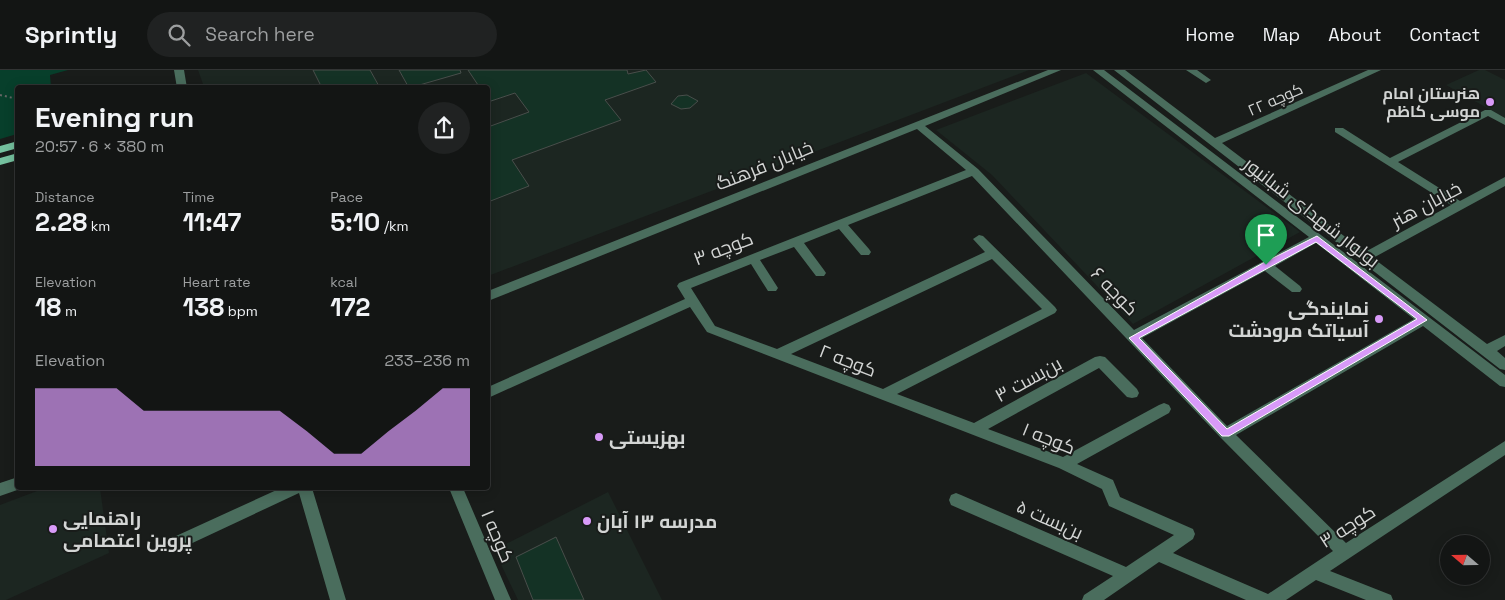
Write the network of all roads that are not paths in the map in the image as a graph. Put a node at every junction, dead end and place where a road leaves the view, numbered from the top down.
1 (179, 70) edge
2 (1056, 70) edge
3 (1098, 70) edge
4 (1191, 70) edge
5 (1376, 70) edge
6 (1122, 72) edge
7 (1110, 78) junction
8 (1206, 80) dead end
9 (182, 85) edge
10 (1505, 122) edge
11 (918, 125) junction
12 (1339, 130) dead end
13 (1214, 143) junction
14 (15, 145) edge
15 (0, 150) edge
16 (15, 157) edge
17 (0, 162) edge
18 (1390, 162) junction
19 (974, 171) junction
20 (1505, 182) edge
21 (1460, 206) junction
22 (841, 224) junction
23 (1317, 238) junction
24 (980, 239) dead end
25 (796, 241) junction
26 (865, 252) dead end
27 (993, 253) junction
28 (1364, 257) junction
29 (753, 258) junction
30 (1266, 265) junction
31 (820, 273) dead end
32 (1403, 287) junction
33 (772, 288) dead end
34 (1296, 288) dead end
35 (1390, 294) junction
36 (490, 295) edge
37 (693, 301) junction
38 (1423, 320) junction
39 (1133, 338) junction
40 (1505, 340) edge
41 (1486, 351) junction
42 (777, 354) junction
43 (1505, 364) edge
44 (1505, 382) edge
45 (490, 392) edge
46 (1132, 393) dead end
47 (883, 395) junction
48 (1164, 409) dead end
49 (974, 430) junction
50 (1226, 434) junction
51 (1505, 448) edge
52 (1064, 464) junction
53 (15, 484) edge
54 (0, 490) edge
55 (291, 490) edge
56 (306, 490) edge
57 (457, 490) edge
58 (956, 500) dead end
59 (181, 541) dead end
60 (1344, 552) junction
61 (1158, 554) junction
62 (1314, 572) junction
63 (1128, 575) junction
64 (338, 600) edge
65 (503, 600) edge
66 (1090, 600) edge
67 (1264, 600) edge
68 (1272, 600) edge
69 (1385, 600) edge

1 - 9 street
2 - 11 street, خیابان فرهنگ
3 - 7 street, بولوار شهدای شبانپور
4 - 8 street
5 - 13 street, کوچه ۲۲
6 - 7 street
6 - 13 street, بولوار شهدای شبانپور
7 - 23 street, بولوار شهدای شبانپور
10 - 18 street
11 - 19 street, کوچه ۶
11 - 36 street, خیابان فرهنگ
12 - 18 street
13 - 28 street, بولوار شهدای شبانپور
14 - 15 main road
16 - 17 main road
18 - 21 street
19 - 22 street
19 - 39 street, کوچه ۶
20 - 21 street, خیابان هنر
21 - 28 street, خیابان هنر
22 - 25 street
22 - 26 street
23 - 30 street
23 - 35 street, بولوار شهدای شبانپور
24 - 27 street
25 - 29 street, کوچه ۳
25 - 31 street
27 - 42 street
27 - 47 street, کوچه ۲
28 - 32 street, بولوار شهدای شبانپور
29 - 33 street
29 - 37 street, کوچه ۳
30 - 34 street
30 - 39 street
32 - 35 street
32 - 41 street, بولوار شهدای شبانپور
35 - 38 street, بولوار شهدای شبانپور
37 - 42 street, کوچه ۲
37 - 45 street
38 - 44 street, بولوار شهدای شبانپور
38 - 50 street
39 - 50 street, کوچه ۶
40 - 41 street
41 - 43 street, بولوار شهدای شبانپور
42 - 47 street, کوچه ۲
46 - 49 street, بن‌بست ۳
47 - 49 street, کوچه ۱
48 - 52 street
49 - 52 street, کوچه ۱
50 - 60 street, کوچه ۶
51 - 60 street, کوچه ۳
52 - 61 street, کوچه ۱
53 - 54 street
55 - 59 street
56 - 64 street
57 - 65 street, کوچه ۱
58 - 63 street, بن‌بست ۵
60 - 62 street, کوچه ۳
61 - 63 street
61 - 67 street
62 - 68 street, کوچه ۳
62 - 69 street
63 - 66 street

